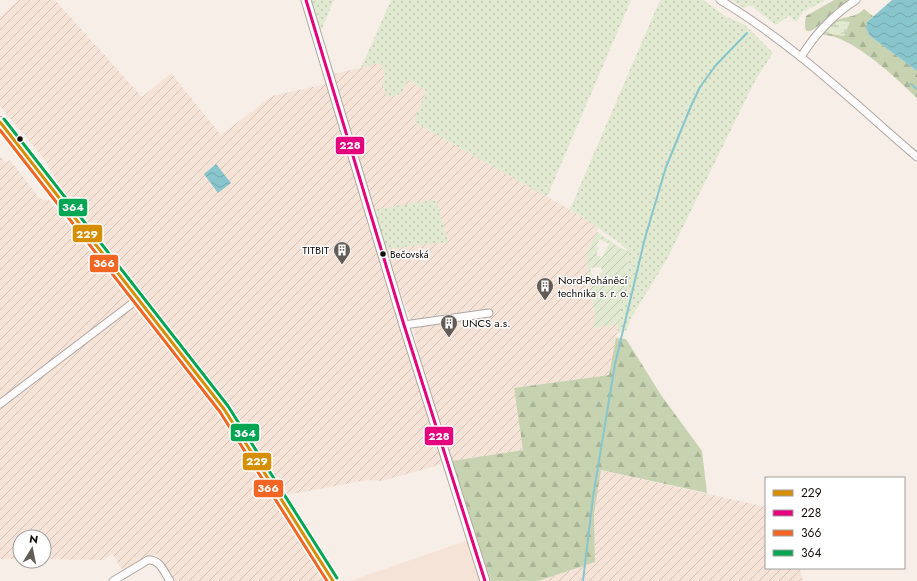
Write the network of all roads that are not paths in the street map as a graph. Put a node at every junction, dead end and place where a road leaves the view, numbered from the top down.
1 (306, 0) edge
2 (720, 0) edge
3 (856, 0) edge
4 (801, 57) junction
5 (0, 122) edge
6 (917, 157) edge
7 (138, 299) junction
8 (489, 313) dead end
9 (404, 325) junction
10 (0, 404) edge
11 (116, 579) edge
12 (170, 581) edge
13 (333, 581) edge
14 (485, 581) edge

1 - 9 street
2 - 4 street
3 - 4 street
4 - 6 street
5 - 7 main road
7 - 10 street
7 - 13 main road
8 - 9 street
9 - 14 street
11 - 12 street

